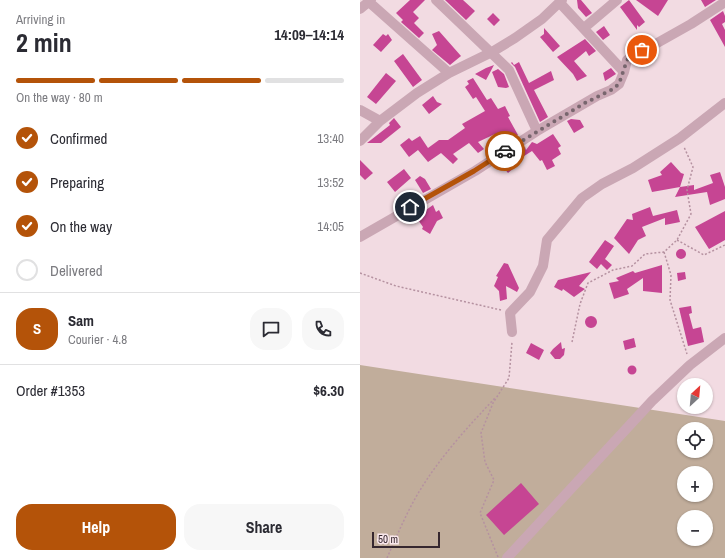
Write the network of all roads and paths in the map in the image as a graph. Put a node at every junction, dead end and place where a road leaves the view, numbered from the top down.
1 (436, 0) edge
2 (617, 0) edge
3 (370, 1) edge
4 (561, 2) edge
5 (725, 2) edge
6 (360, 9) edge
7 (584, 28) junction
8 (492, 52) junction
9 (624, 72) junction
10 (449, 73) junction
11 (725, 103) edge
12 (360, 110) edge
13 (380, 121) junction
14 (537, 131) junction
15 (680, 138) junction
16 (360, 141) edge
17 (360, 237) edge
18 (677, 240) junction
19 (725, 245) edge
20 (664, 252) junction
21 (360, 273) edge
22 (510, 313) junction
23 (512, 332) joint
24 (725, 338) edge
25 (572, 342) dead end
26 (690, 364) junction
27 (498, 395) junction
28 (387, 558) edge
29 (498, 558) edge
30 (507, 558) edge

1 - 8 street
2 - 7 street
3 - 6 street
3 - 10 street
4 - 7 street
4 - 8 street
5 - 9 street
7 - 9 street
8 - 10 street
8 - 14 street
9 - 14 street
10 - 13 street
11 - 15 street
12 - 13 street
13 - 16 street
14 - 17 street
15 - 18 path
15 - 22 street
18 - 19 path
18 - 20 path
20 - 25 path
20 - 26 path
21 - 22 path
22 - 23 street
23 - 27 path
24 - 26 street
26 - 30 street
27 - 28 path
27 - 29 path

